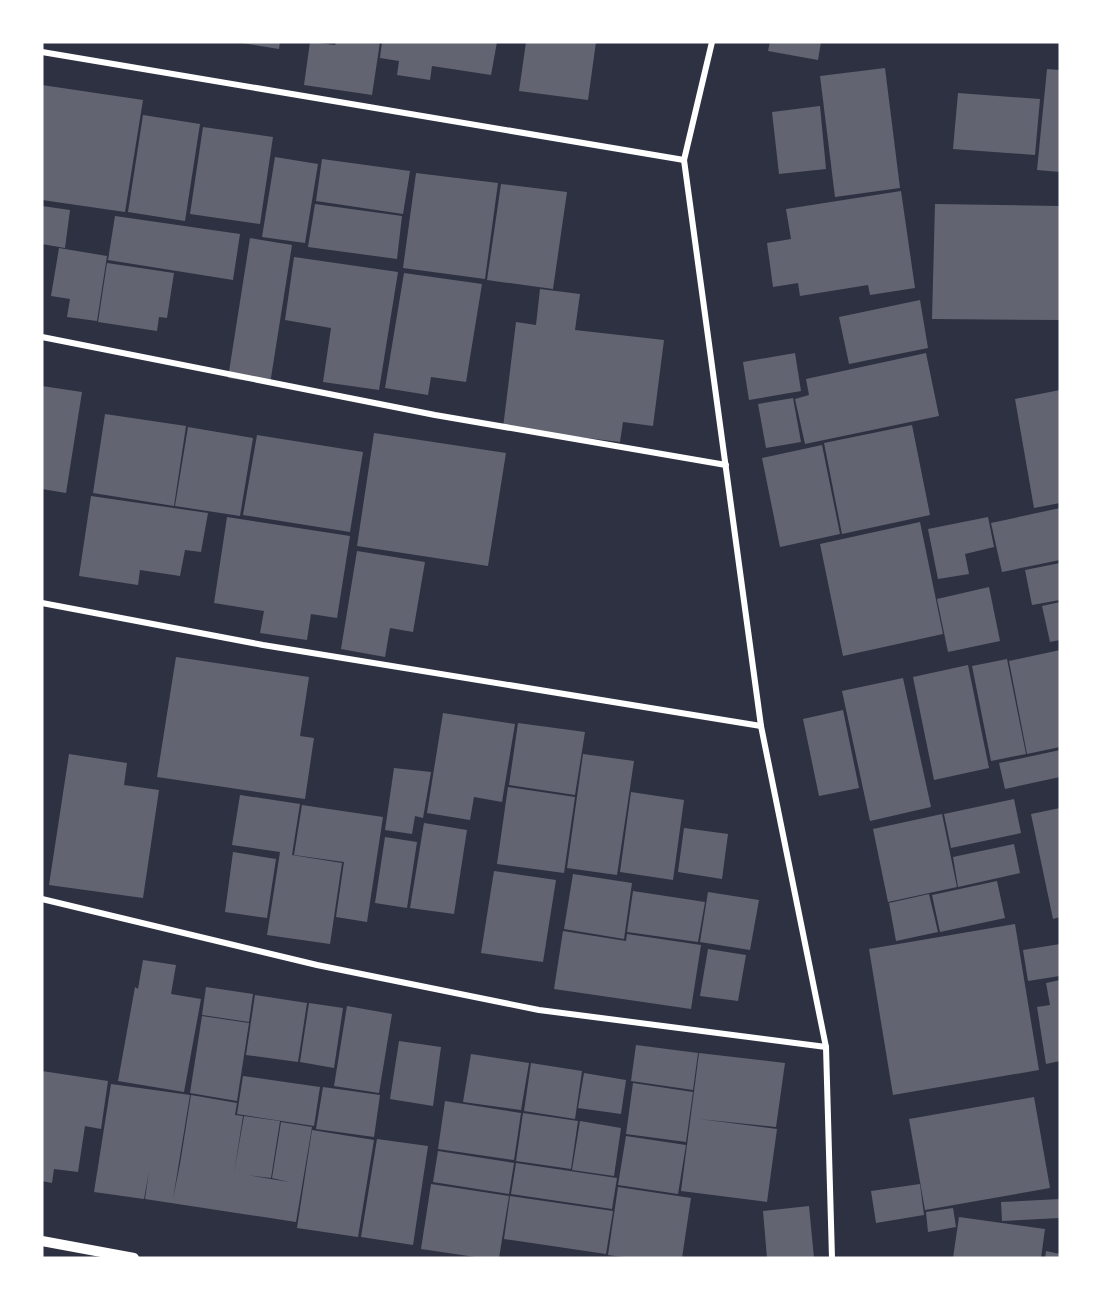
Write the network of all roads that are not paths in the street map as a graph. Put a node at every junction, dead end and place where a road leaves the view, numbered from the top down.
1 (712, 42) edge
2 (42, 52) edge
3 (684, 160) junction
4 (42, 337) edge
5 (726, 465) junction
6 (42, 603) edge
7 (761, 726) junction
8 (42, 899) edge
9 (826, 1047) junction
10 (42, 1241) edge
11 (134, 1258) edge
12 (832, 1258) edge

1 - 3 street
2 - 3 street
3 - 5 street
4 - 5 street
5 - 7 street
6 - 7 street
7 - 9 street
8 - 9 street
9 - 12 street
10 - 11 street

